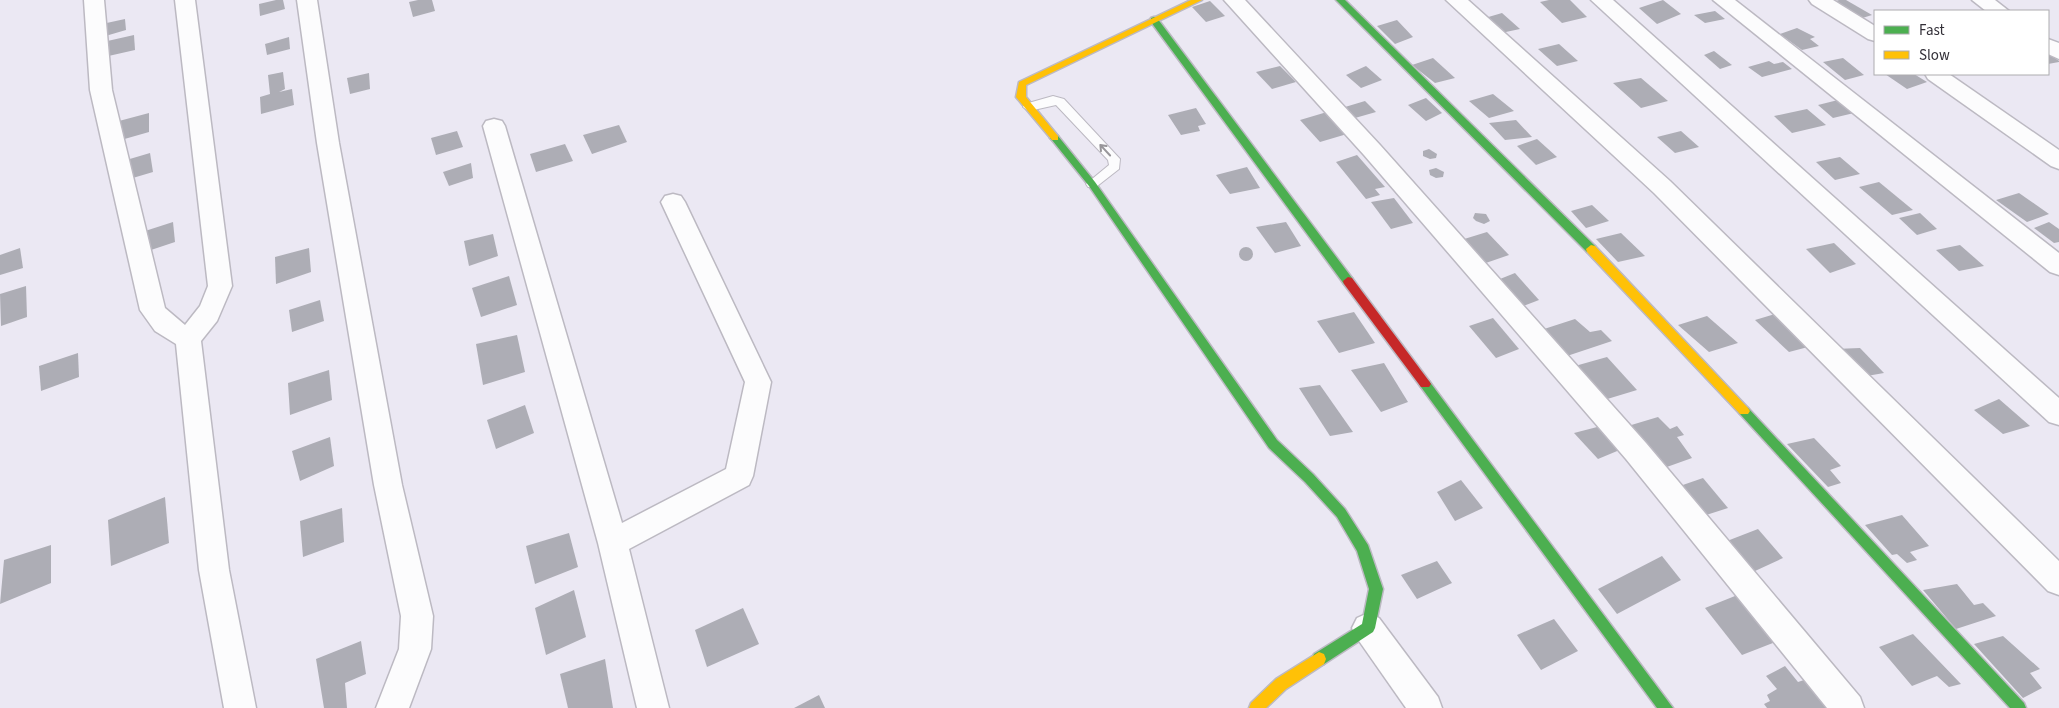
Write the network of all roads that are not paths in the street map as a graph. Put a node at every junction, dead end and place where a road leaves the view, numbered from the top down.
1 (94, 0) edge
2 (186, 0) edge
3 (307, 0) edge
4 (1198, 0) edge
5 (1234, 0) edge
6 (1340, 0) edge
7 (1456, 0) edge
8 (1602, 0) edge
9 (1723, 0) edge
10 (1819, 0) edge
11 (1982, 0) edge
12 (1997, 10) edge
13 (1154, 20) junction
14 (1874, 34) edge
15 (1936, 75) edge
16 (1029, 107) junction
17 (494, 126) dead end
18 (2059, 161) edge
19 (1092, 184) junction
20 (673, 202) dead end
21 (2059, 266) edge
22 (188, 338) junction
23 (2059, 414) edge
24 (613, 543) junction
25 (2059, 581) edge
26 (1368, 628) junction
27 (240, 708) edge
28 (392, 708) edge
29 (653, 708) edge
30 (1256, 708) edge
31 (1426, 708) edge
32 (1666, 708) edge
33 (1848, 708) edge
34 (2019, 708) edge

1 - 22 street
2 - 22 street
3 - 28 street
4 - 13 street
5 - 33 street
6 - 34 street
7 - 25 street
8 - 23 street
9 - 21 street
10 - 14 street
11 - 12 street
13 - 16 street
13 - 32 street
15 - 18 street
16 - 19 street
19 -> 16 lane
17 - 24 street
19 - 26 street
20 - 24 street
22 - 27 street
24 - 29 street
26 - 30 street
26 - 31 street

